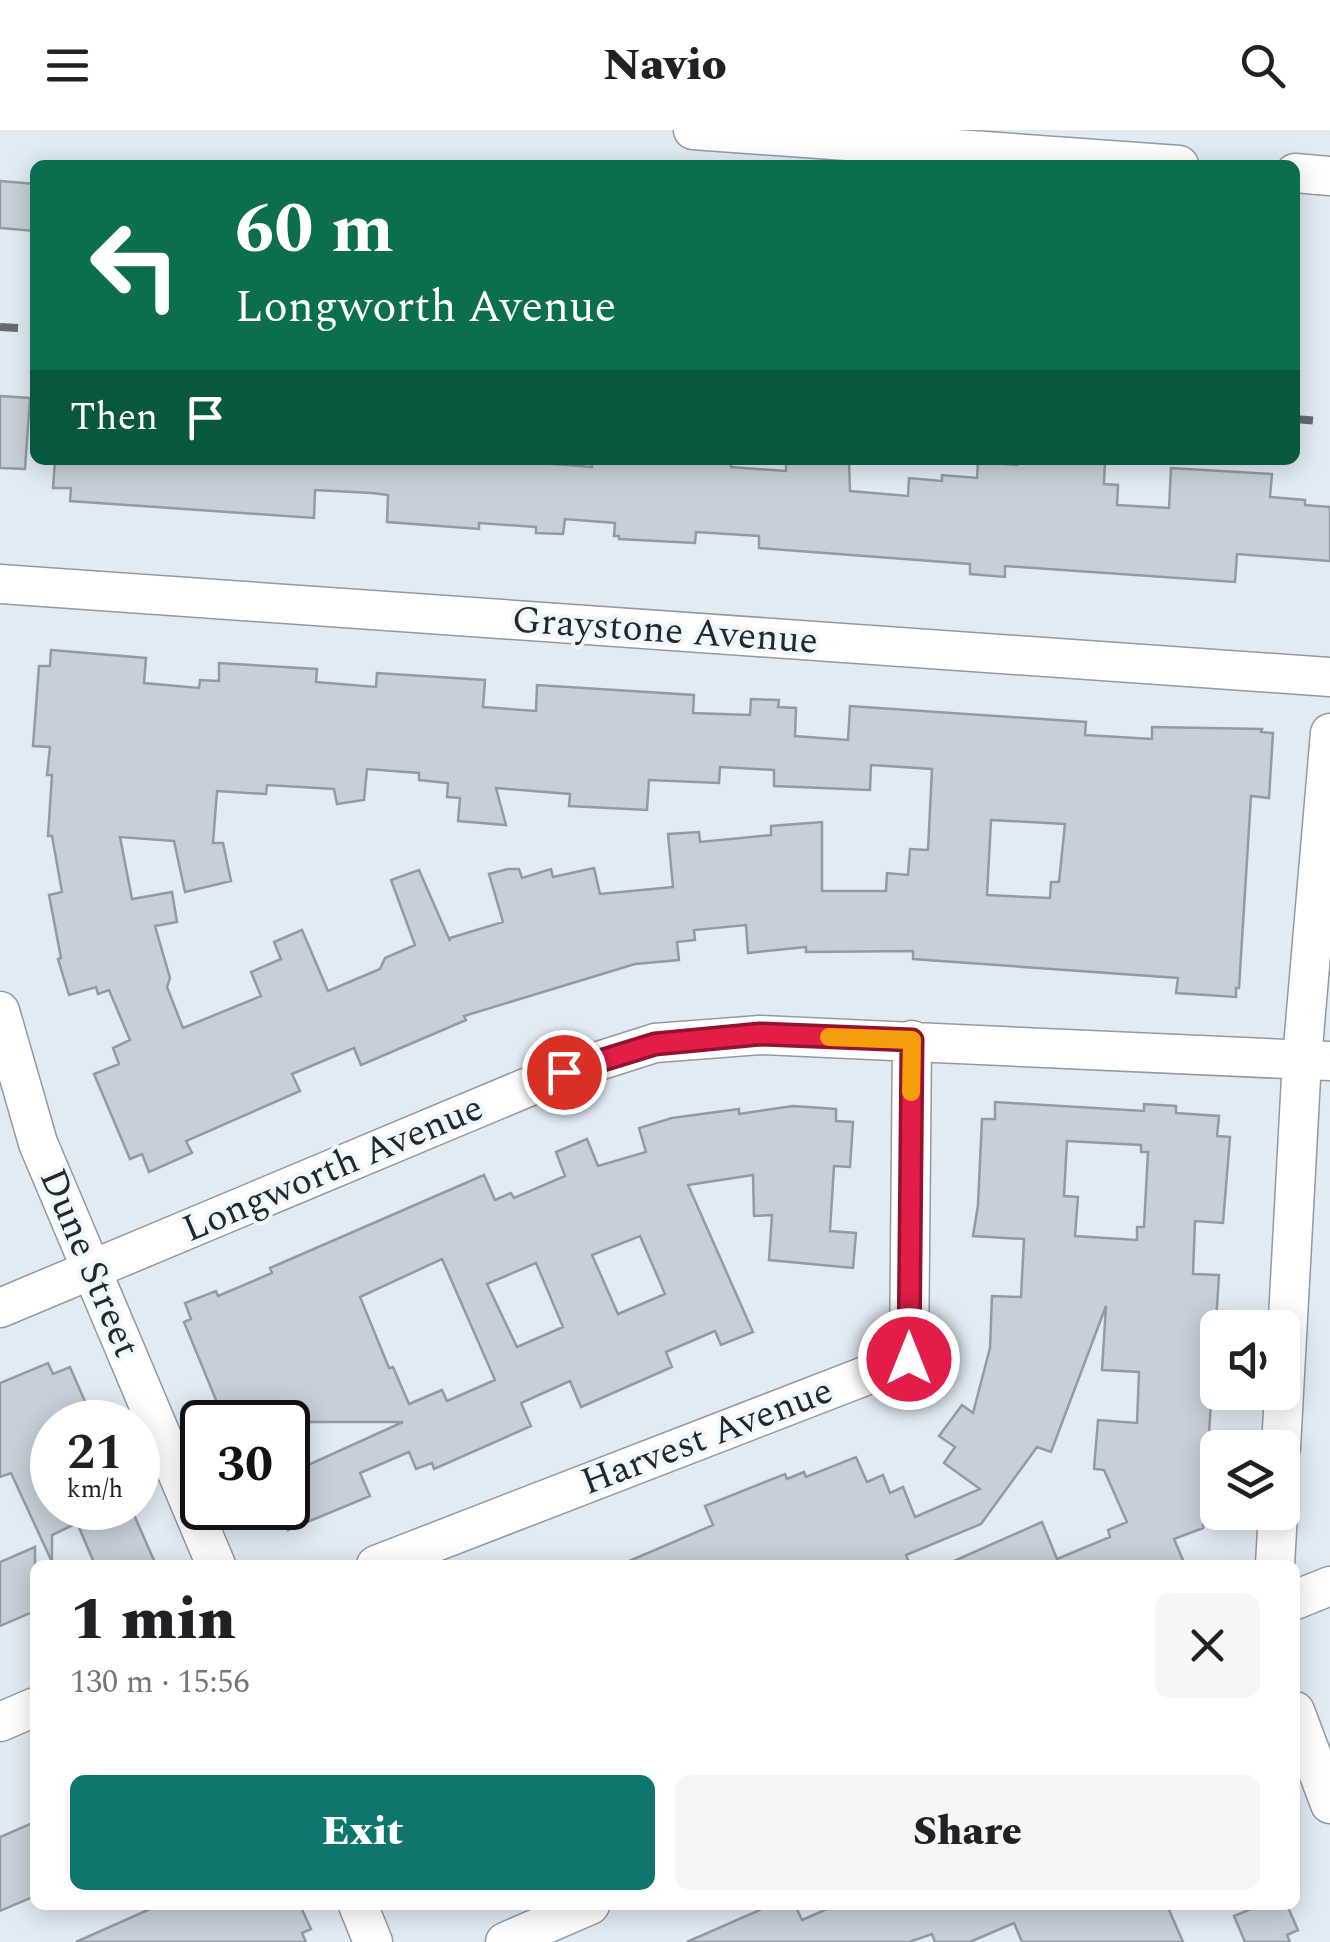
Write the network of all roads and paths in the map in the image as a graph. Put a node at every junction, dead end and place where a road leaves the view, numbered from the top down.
1 (693, 130) edge
2 (1110, 160) edge
3 (1300, 173) edge
4 (1330, 176) edge
5 (0, 584) edge
6 (1330, 677) edge
7 (1330, 732) edge
8 (0, 1010) edge
9 (912, 1040) junction
10 (1316, 1060) edge
11 (92, 1270) junction
12 (0, 1308) edge
13 (1283, 1430) edge
14 (1277, 1530) edge
15 (214, 1560) edge
16 (389, 1560) edge
17 (1275, 1560) edge
18 (1330, 1586) edge
19 (1300, 1598) edge
20 (30, 1709) edge
21 (0, 1722) edge
22 (1300, 1725) edge
23 (1330, 1804) edge
24 (360, 1910) edge
25 (579, 1910) edge
26 (373, 1942) edge
27 (505, 1942) edge

1 - 2 street
3 - 4 street
5 - 6 street, Graystone Avenue
7 - 10 street
8 - 11 street, Dune Street
9 - 10 street, Longworth Avenue
9 - 11 street, Longworth Avenue
9 - 16 street, Harvest Avenue
10 - 13 street
11 - 12 street, Longworth Avenue
11 - 15 street, Dune Street
14 - 17 street
18 - 19 street
20 - 21 street
22 - 23 street
24 - 26 street
25 - 27 street

